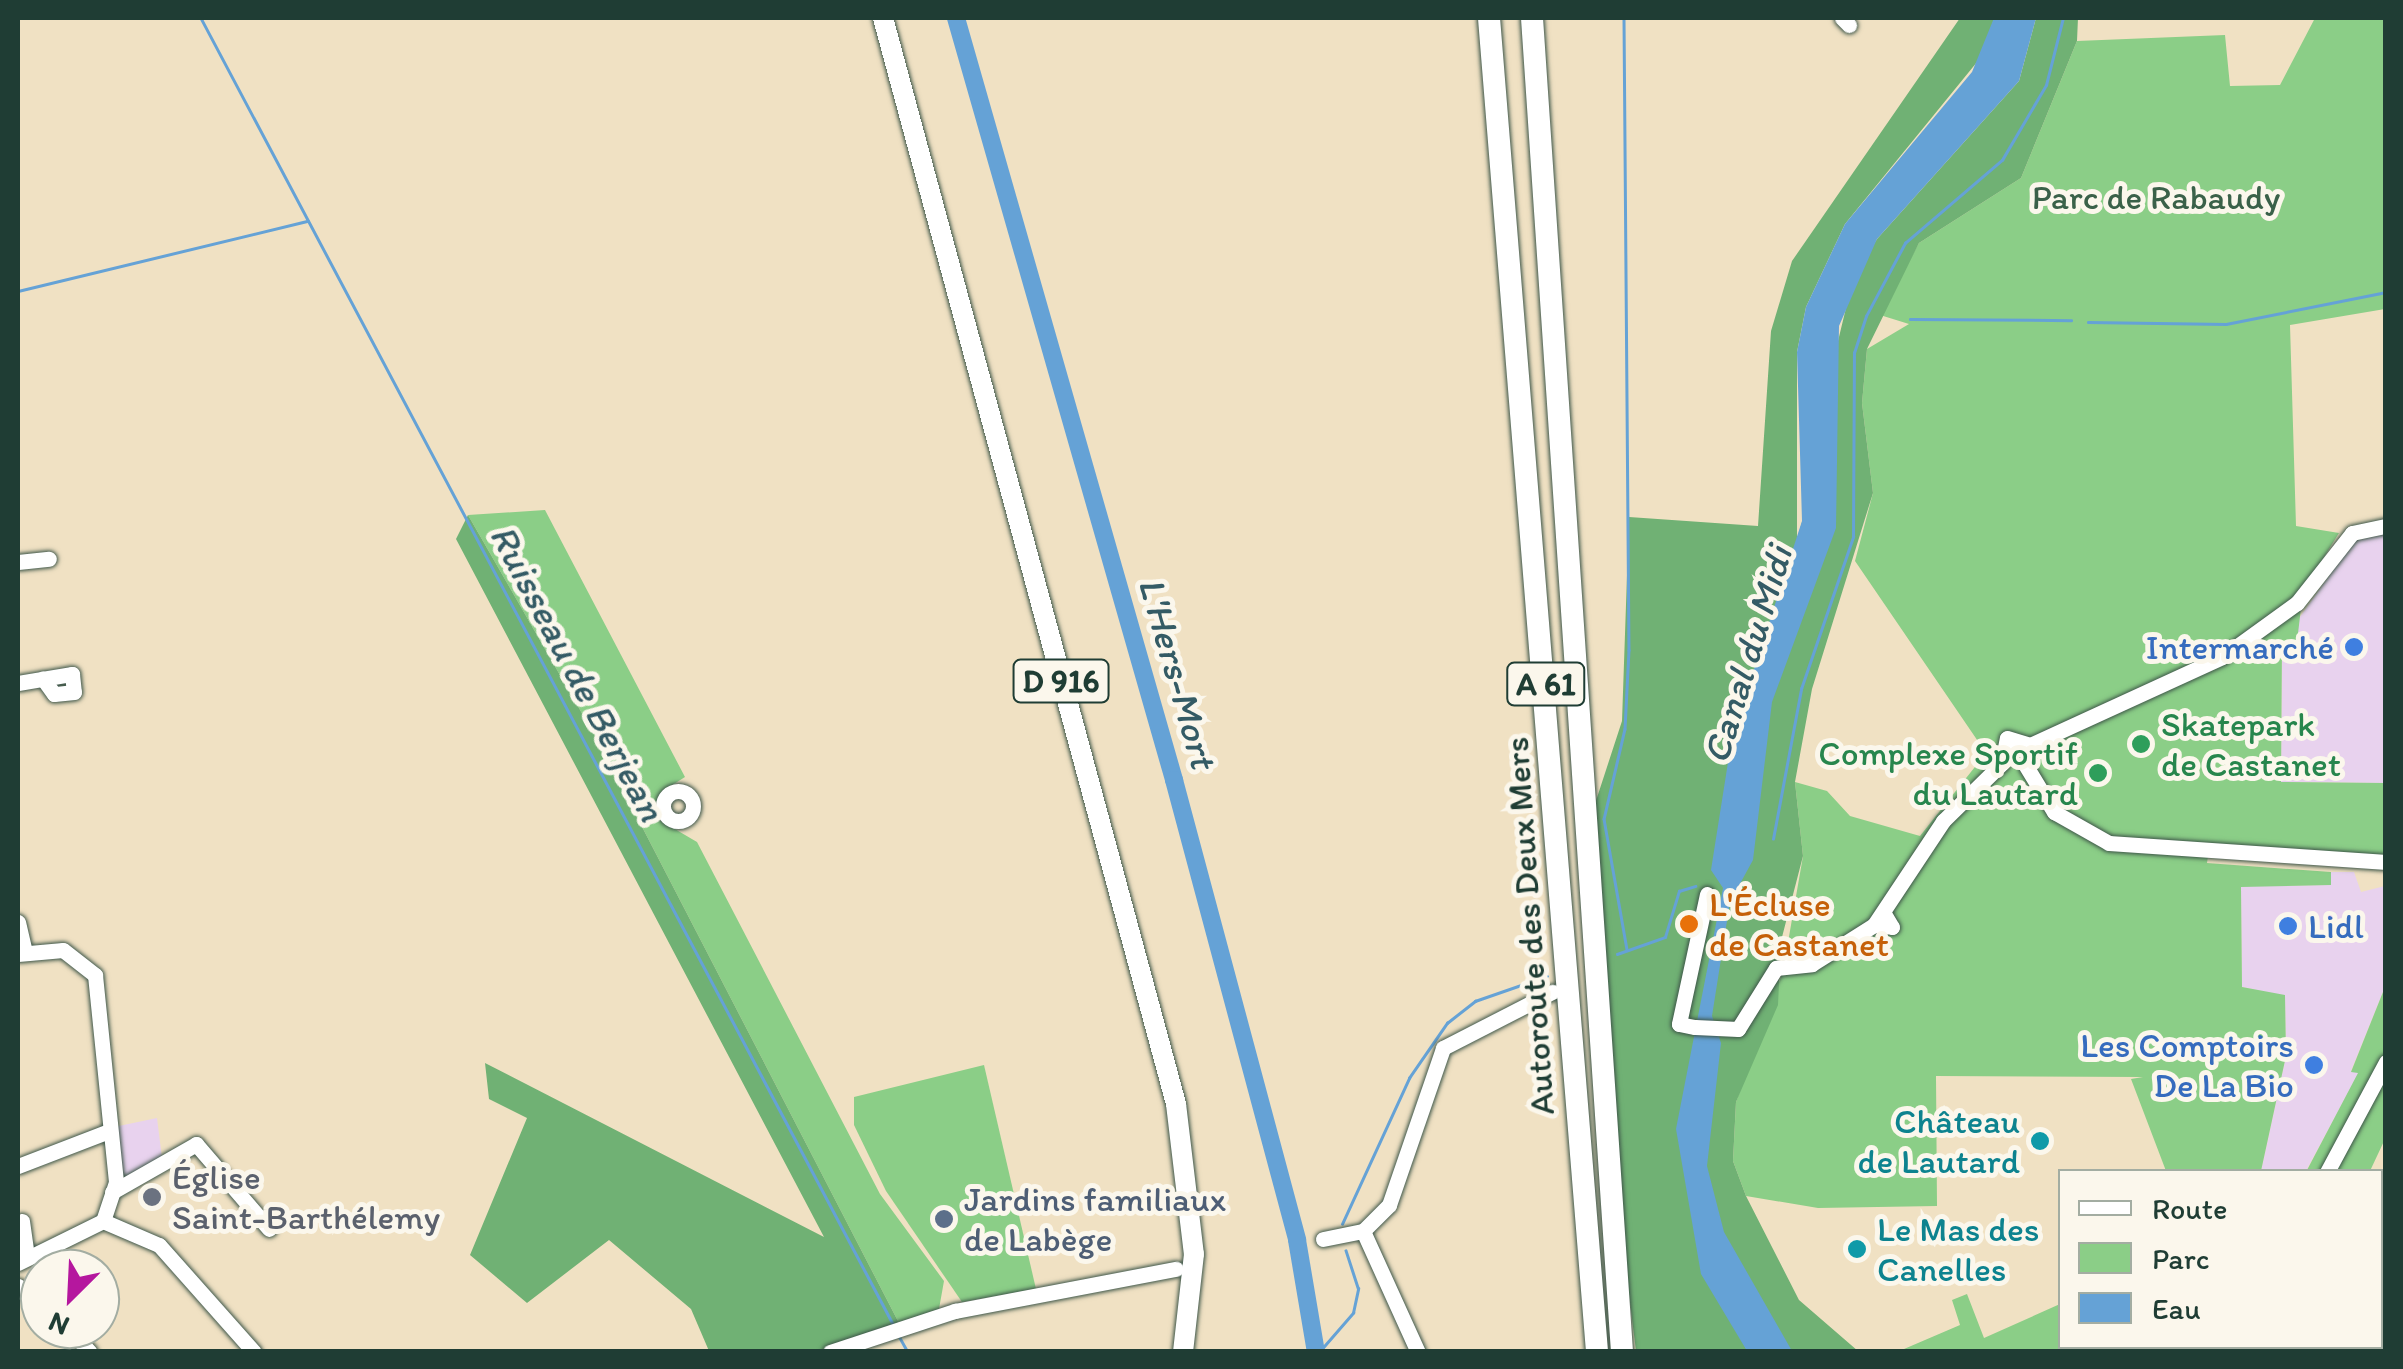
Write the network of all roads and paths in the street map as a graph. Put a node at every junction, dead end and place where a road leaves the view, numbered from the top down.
1 (883, 18) edge
2 (1489, 18) edge
3 (1532, 18) edge
4 (2386, 526) edge
5 (49, 558) dead end
6 (18, 562) edge
7 (43, 680) dead end
8 (18, 683) edge
9 (2030, 745) junction
10 (2002, 763) junction
11 (2026, 766) junction
12 (2386, 862) edge
13 (1707, 894) dead end
14 (18, 922) edge
15 (21, 953) edge
16 (1552, 992) dead end
17 (2386, 1062) edge
18 (106, 1132) junction
19 (18, 1166) edge
20 (2329, 1169) edge
21 (112, 1192) junction
22 (103, 1221) junction
23 (22, 1222) dead end
24 (269, 1229) dead end
25 (1364, 1231) junction
26 (1323, 1239) dead end
27 (22, 1249) edge
28 (45, 1249) edge
29 (1176, 1269) dead end
30 (254, 1352) edge
31 (830, 1352) edge
32 (1183, 1352) edge
33 (1418, 1352) edge
34 (1598, 1352) edge
35 (1622, 1352) edge

1 - 32 main road, D 916
2 - 34 highway, Autoroute des Deux Mers / A 61
3 - 35 highway, Autoroute des Deux Mers / A 61
4 - 9 street
5 - 6 street
7 - 8 street
9 - 10 street
9 - 11 street
10 - 11 street
10 - 13 street
11 - 12 street
14 - 15 street
15 - 18 street
16 - 25 street
17 - 20 street
18 - 19 street
18 - 21 street
21 - 22 street
21 - 24 street
22 - 28 street
22 - 30 street
23 - 27 street
25 - 26 street
25 - 33 street
29 - 31 street

